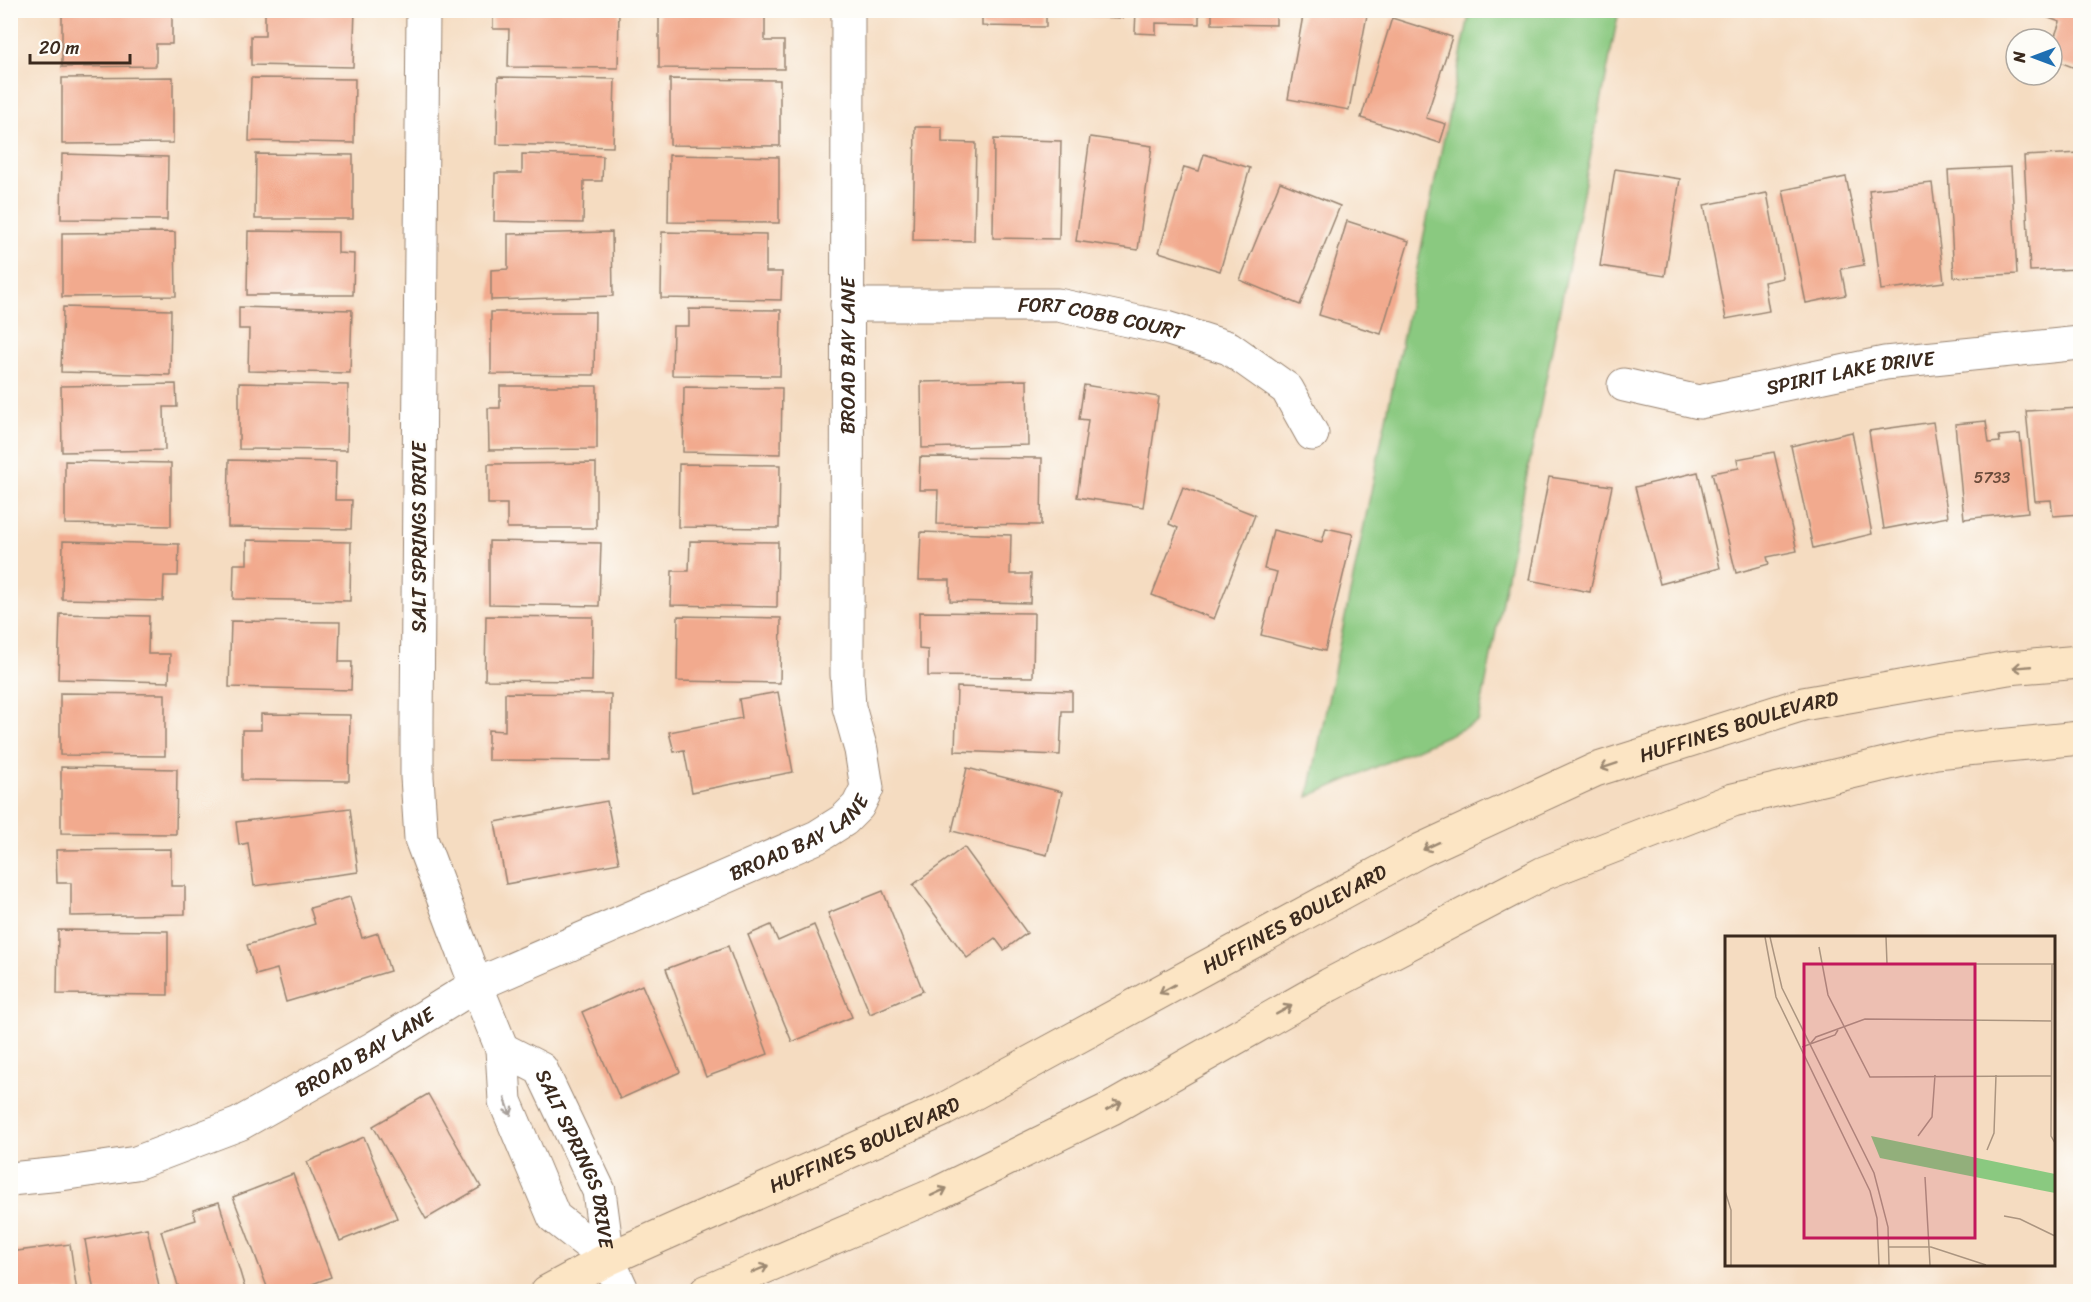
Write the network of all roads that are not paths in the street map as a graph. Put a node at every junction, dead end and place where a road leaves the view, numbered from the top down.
1 (423, 10) edge
2 (848, 10) edge
3 (847, 305) junction
4 (2080, 343) edge
5 (1624, 385) dead end
6 (1312, 434) dead end
7 (2080, 662) edge
8 (2080, 738) edge
9 (476, 985) junction
10 (502, 1049) junction
11 (10, 1179) edge
12 (608, 1259) junction
13 (548, 1292) edge
14 (623, 1292) edge
15 (706, 1292) edge

1 - 9 street, SALT SPRINGS DRIVE
2 - 3 street, BROAD BAY LANE
3 - 6 street, FORT COBB COURT
3 - 9 street, BROAD BAY LANE
4 - 5 street, SPIRIT LAKE DRIVE
7 -> 12 main road, HUFFINES BOULEVARD
15 -> 8 main road
9 - 10 street, SALT SPRINGS DRIVE
9 - 11 street, BROAD BAY LANE
10 -> 12 street, SALT SPRINGS DRIVE
10 - 12 street, SALT SPRINGS DRIVE
12 - 13 main road, HUFFINES BOULEVARD
12 - 14 street, SALT SPRINGS DRIVE

